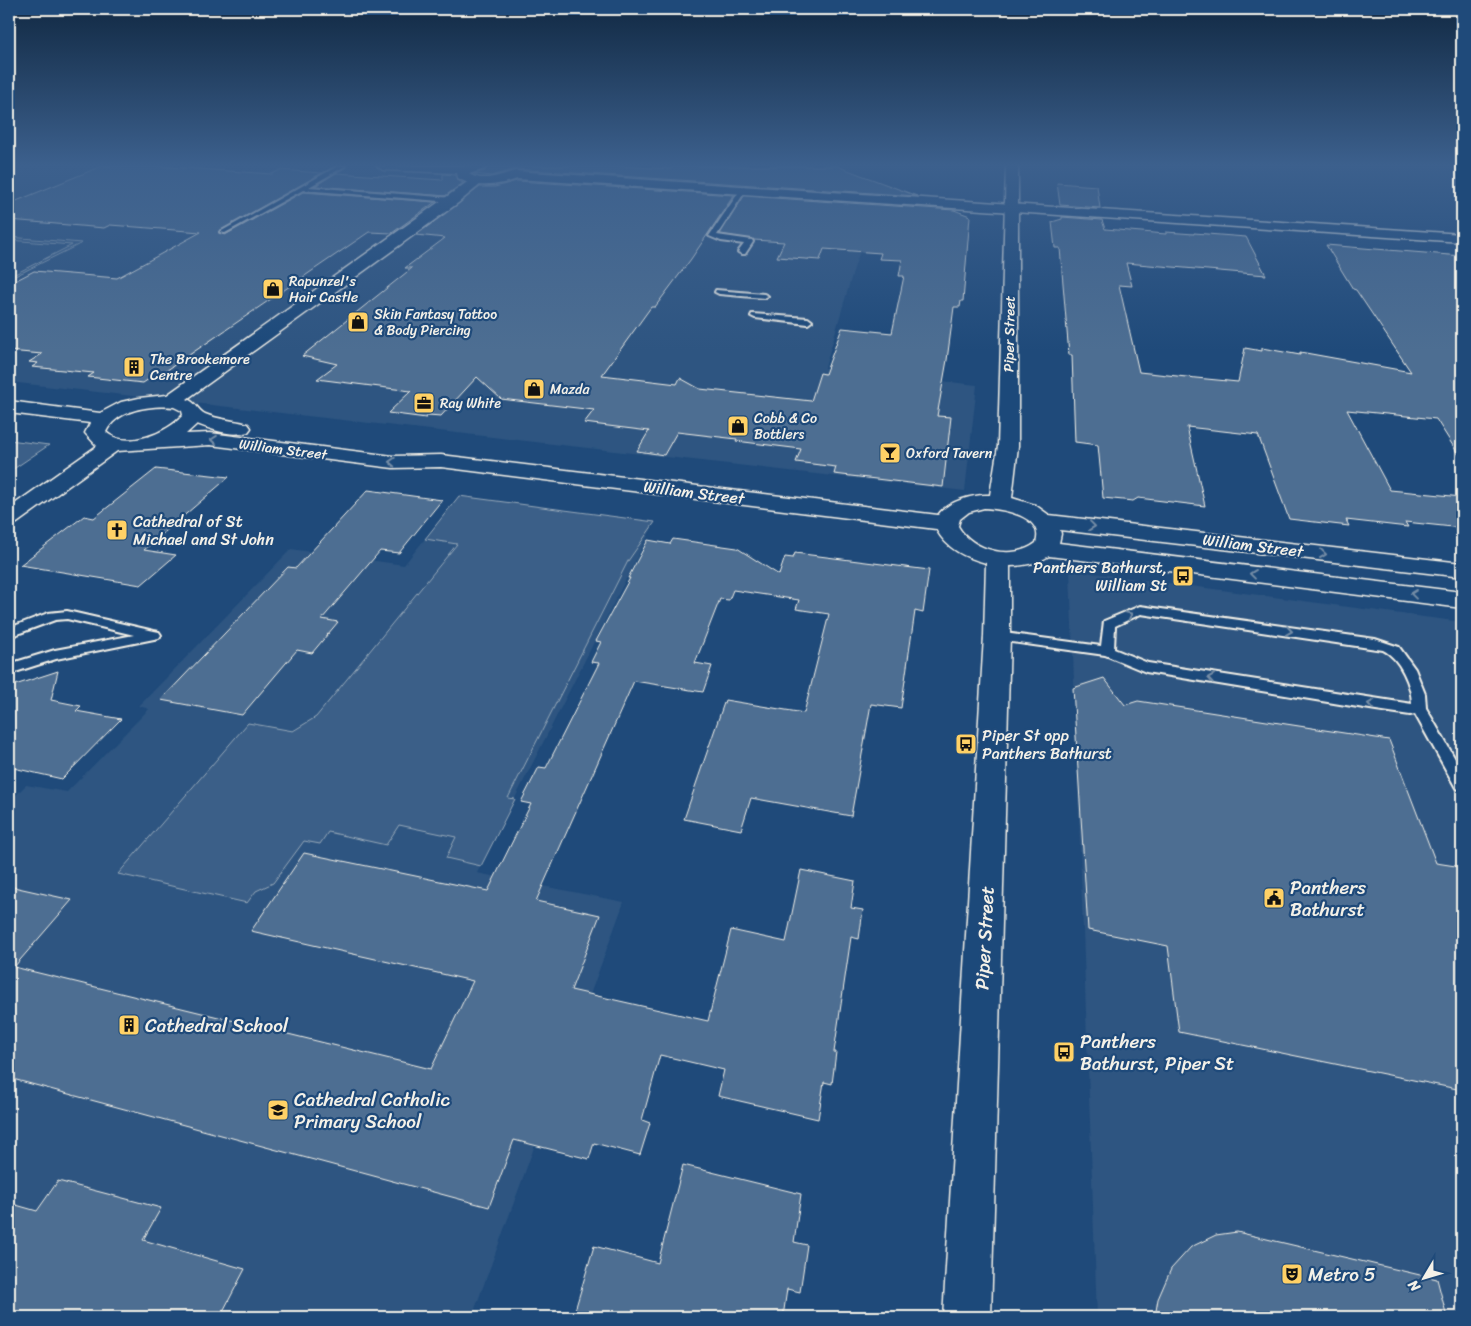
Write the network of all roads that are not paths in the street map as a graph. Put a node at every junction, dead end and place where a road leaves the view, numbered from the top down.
1 (230, 228) edge
2 (415, 228) edge
3 (709, 228) edge
4 (717, 228) edge
5 (1012, 228) edge
6 (1310, 228) edge
7 (223, 232) dead end
8 (1462, 238) edge
9 (747, 245) junction
10 (742, 252) dead end
11 (719, 292) dead end
12 (764, 296) dead end
13 (755, 316) dead end
14 (808, 321) dead end
15 (172, 401) junction
16 (9, 407) edge
17 (193, 416) junction
18 (104, 419) junction
19 (154, 441) junction
20 (113, 444) junction
21 (441, 461) junction
22 (1000, 502) junction
23 (9, 518) edge
24 (1043, 521) junction
25 (947, 523) junction
26 (1045, 548) junction
27 (998, 559) junction
28 (1462, 570) edge
29 (1462, 600) edge
30 (9, 633) edge
31 (997, 636) junction
32 (1107, 652) junction
33 (9, 669) edge
34 (1419, 708) junction
35 (1462, 784) edge
36 (967, 1317) edge

1 - 7 lane
2 - 15 street
3 - 9 lane
4 - 9 lane
5 - 22 street, Piper Street
6 - 8 street
9 - 10 lane
11 - 12 lane
13 - 14 lane
15 - 17 street, William Street
15 - 18 street
16 - 18 street
17 - 19 street, William Street
17 - 21 street, William Street
18 - 20 street
19 - 20 street, William Street
21 -> 19 street, William Street
20 - 23 street
21 - 25 street, William Street
22 - 24 street
22 - 25 street
24 - 26 street
24 -> 28 street, William Street
25 - 27 street
26 - 27 street
29 -> 26 street, William Street
27 - 31 street, Piper Street
30 - 33 lane
31 - 32 lane
31 - 36 street, Piper Street
34 -> 32 lane
32 -> 34 lane
34 - 35 lane

